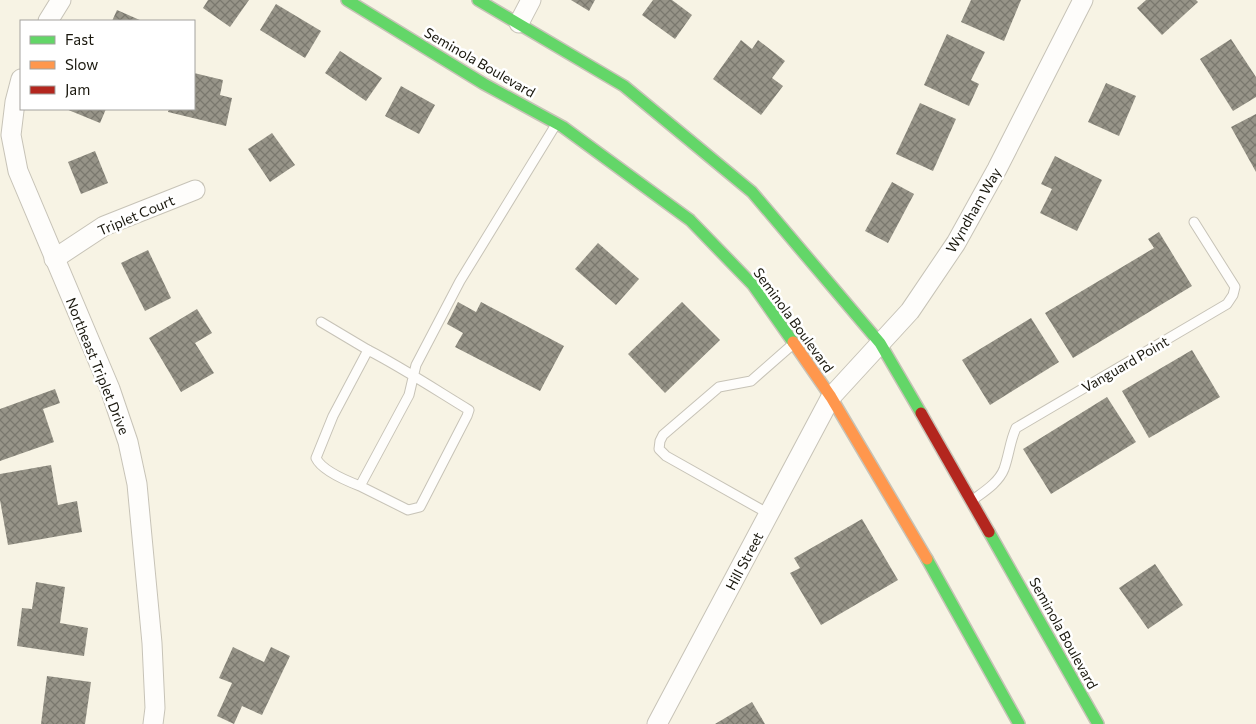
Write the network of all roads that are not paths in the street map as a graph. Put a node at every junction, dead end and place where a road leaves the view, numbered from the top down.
1 (61, 0) edge
2 (347, 0) edge
3 (478, 0) edge
4 (531, 0) edge
5 (1083, 0) edge
6 (49, 20) edge
7 (519, 23) junction
8 (20, 83) edge
9 (556, 123) junction
10 (195, 190) dead end
11 (1194, 222) dead end
12 (54, 260) junction
13 (321, 322) dead end
14 (880, 343) junction
15 (794, 344) junction
16 (368, 350) junction
17 (413, 376) junction
18 (831, 397) junction
19 (360, 486) junction
20 (972, 501) junction
21 (769, 514) junction
22 (153, 724) edge
23 (656, 724) edge
24 (1019, 724) edge
25 (1098, 724) edge

1 - 6 street
2 - 9 main road, Seminola Boulevard
3 - 7 main road, Seminola Boulevard
4 - 7 street
5 - 14 street, Wyndham Way
7 - 14 main road, Seminola Boulevard
8 - 12 street, Northeast Triplet Drive
9 - 15 main road, Seminola Boulevard
9 - 17 lane
10 - 12 street, Triplet Court
11 - 20 lane, Vanguard Point
12 - 22 street, Northeast Triplet Drive
13 - 16 lane
14 - 18 street, Wyndham Way
14 - 20 main road, Seminola Boulevard
15 - 18 main road, Seminola Boulevard
15 - 21 lane
16 - 17 lane
16 - 19 lane
17 - 19 lane
17 - 19 lane
18 - 21 street, Hill Street
18 - 24 main road, Seminola Boulevard
20 - 25 main road, Seminola Boulevard
21 - 23 street, Hill Street

